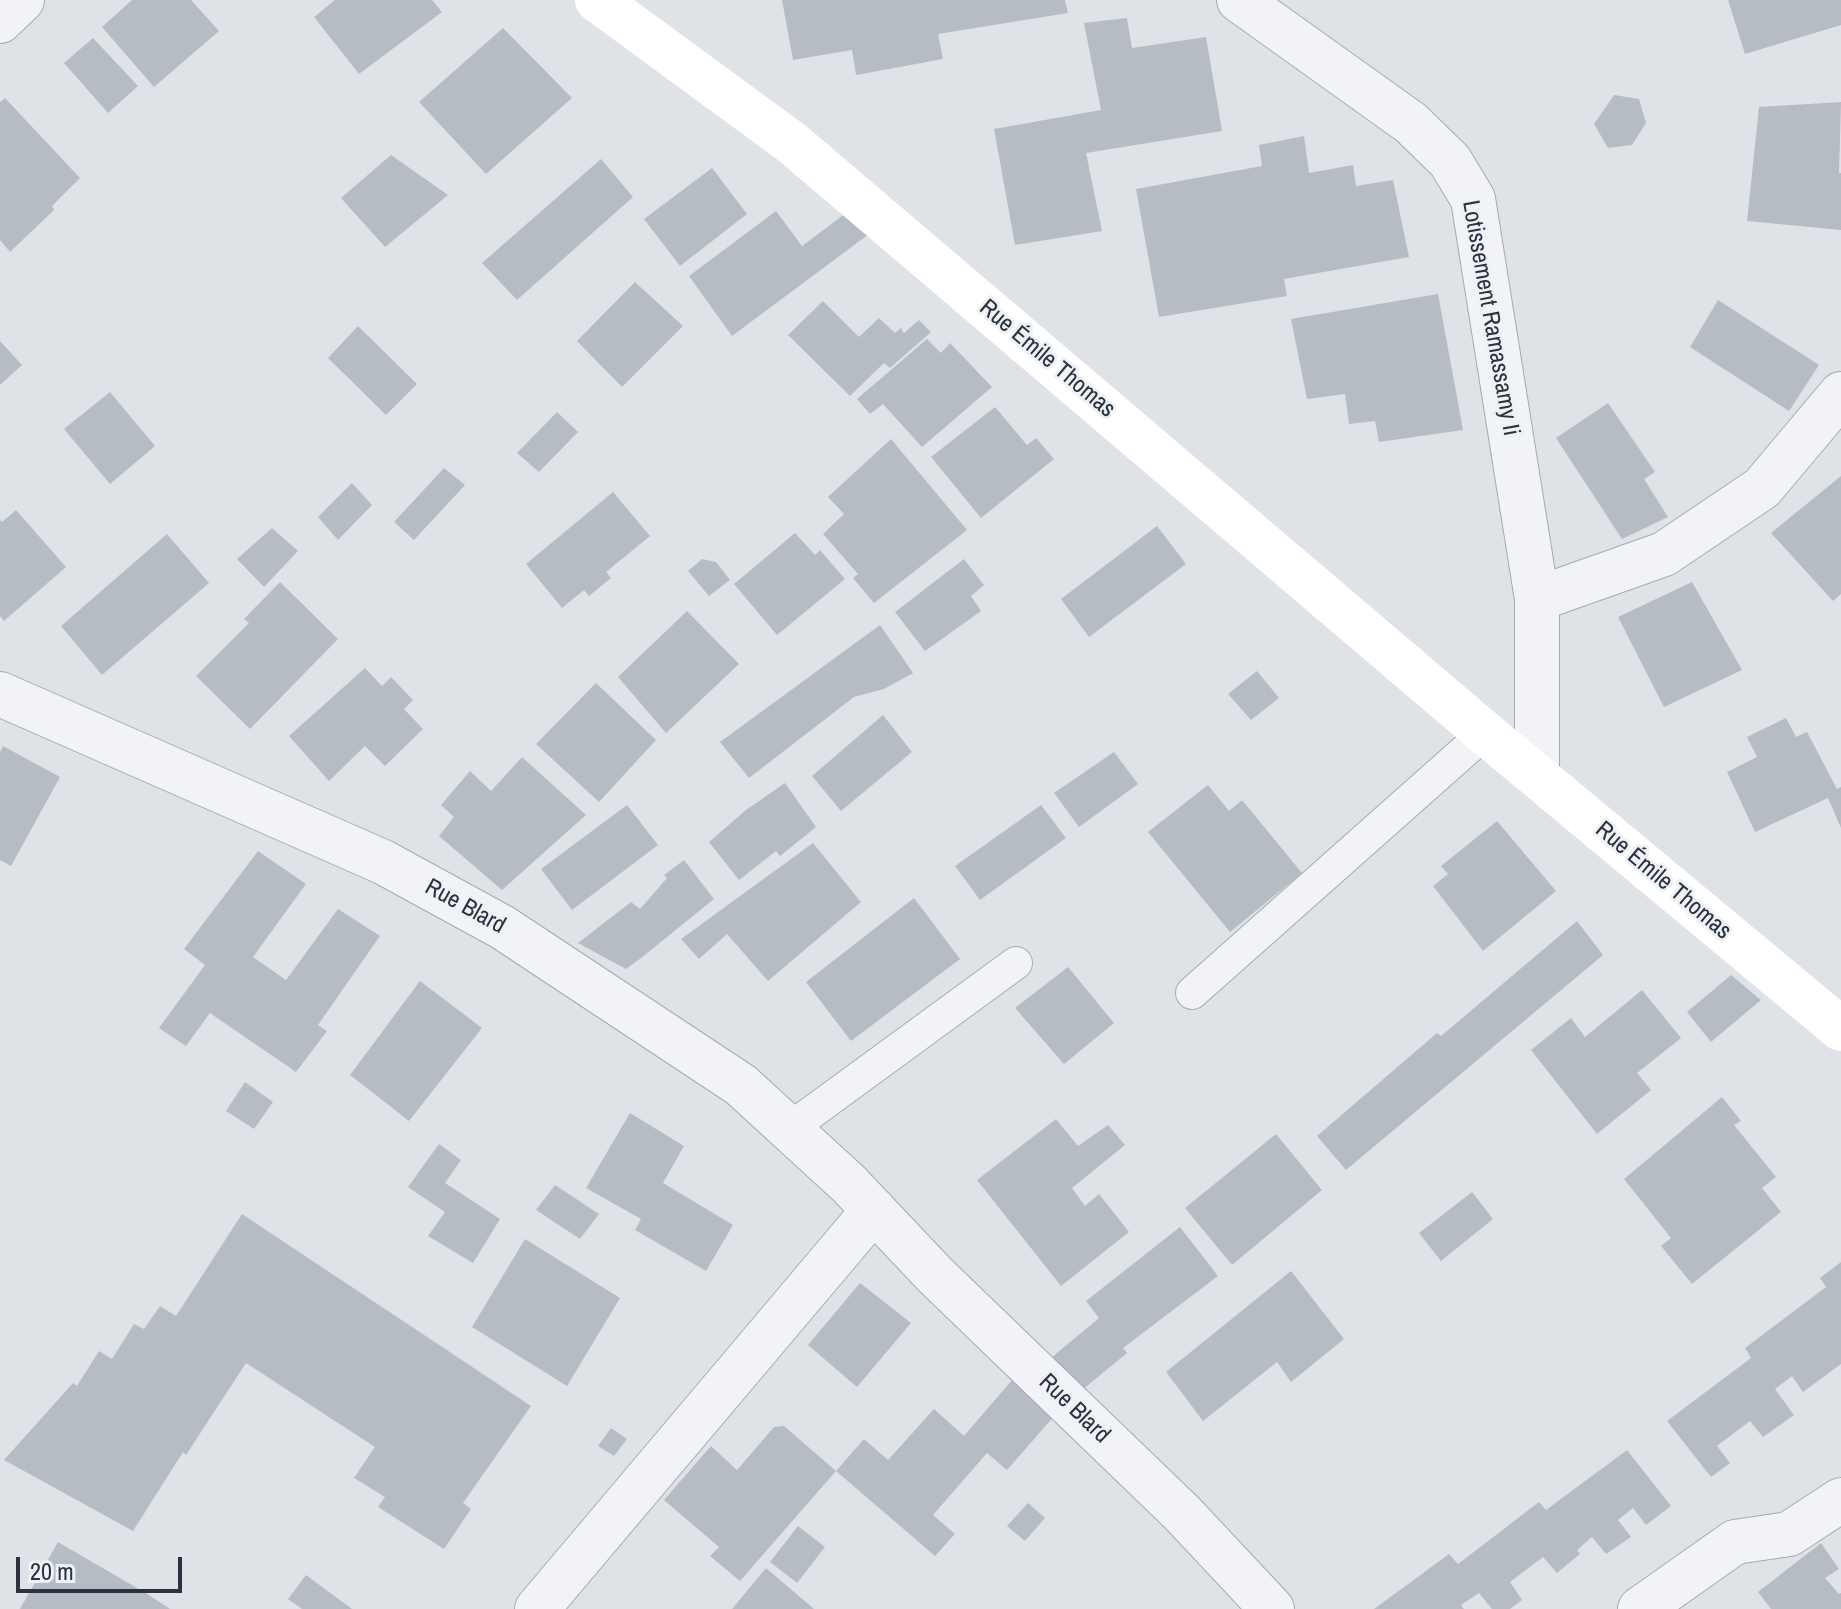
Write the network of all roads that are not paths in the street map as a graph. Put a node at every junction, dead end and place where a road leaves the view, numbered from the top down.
1 (22, 0) edge
2 (597, 0) edge
3 (1239, 0) edge
4 (0, 21) edge
5 (1841, 394) edge
6 (1537, 599) junction
7 (0, 694) edge
8 (1485, 733) junction
9 (1537, 775) junction
10 (1016, 963) dead end
11 (1192, 993) dead end
12 (1841, 1029) edge
13 (789, 1129) junction
14 (874, 1210) junction
15 (1841, 1500) edge
16 (537, 1609) edge
17 (1272, 1609) edge
18 (1640, 1609) edge

1 - 4 street
2 - 8 street, Rue Émile Thomas
3 - 6 street, Lotissement Ramassamy Ii
5 - 6 street
6 - 9 street, Lotissement Ramassamy Ii
7 - 13 street, Rue Blard
8 - 9 street, Rue Émile Thomas
8 - 11 lane
9 - 12 street, Rue Émile Thomas
10 - 13 lane
13 - 14 street, Rue Blard
14 - 16 street
14 - 17 street, Rue Blard
15 - 18 street

